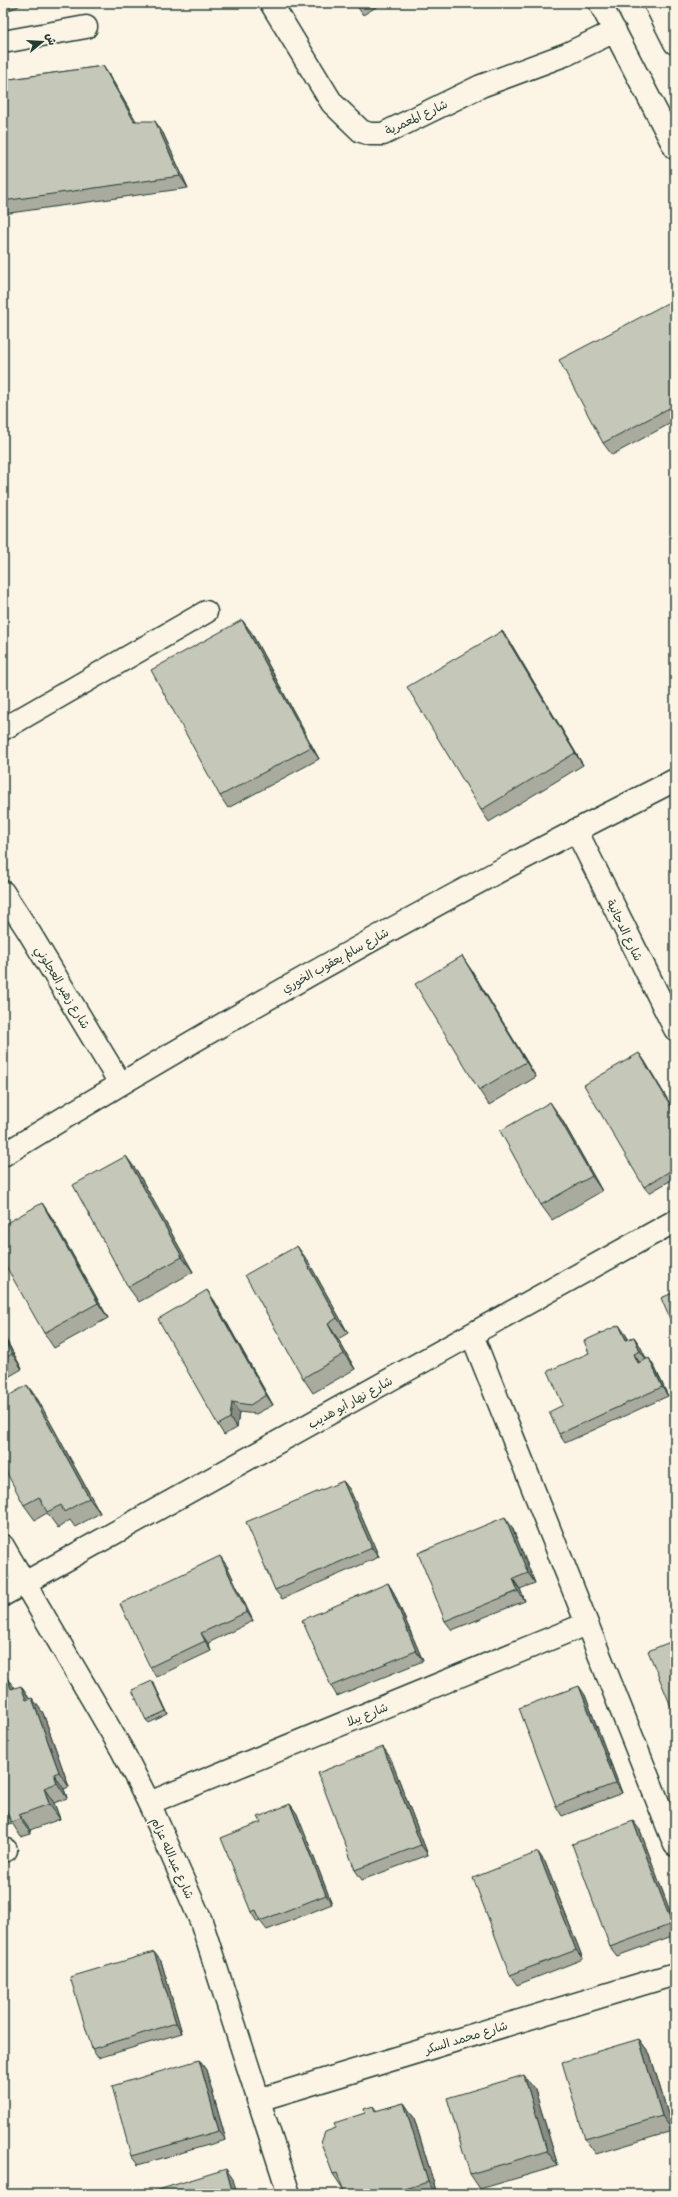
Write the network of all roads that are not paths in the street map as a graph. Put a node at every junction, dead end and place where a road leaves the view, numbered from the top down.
1 (271, 3) edge
2 (600, 3) edge
3 (655, 3) edge
4 (86, 27) dead end
5 (615, 31) junction
6 (3, 42) edge
7 (675, 42) edge
8 (675, 148) edge
9 (206, 612) dead end
10 (3, 729) edge
11 (675, 780) edge
12 (576, 830) junction
13 (3, 892) edge
14 (675, 1029) edge
15 (120, 1083) junction
16 (3, 1155) edge
17 (675, 1221) edge
18 (472, 1335) junction
19 (3, 1546) edge
20 (25, 1581) junction
21 (3, 1594) edge
22 (586, 1624) junction
23 (149, 1803) junction
24 (675, 1845) edge
25 (675, 1974) edge
26 (258, 2100) junction
27 (289, 2194) edge

1 - 5 street, شارع المعمرية
2 - 5 street
3 - 7 street
4 - 6 street
5 - 8 street
9 - 10 street
11 - 12 street, شارع سالم يعقوب الخوري
12 - 14 street, شارع الدجانية
12 - 15 street, شارع سالم يعقوب الخوري
13 - 15 street, شارع زهير العجلوني
15 - 16 street, شارع سالم يعقوب الخوري
17 - 18 street, شارع نهار أبو هديب
18 - 20 street, شارع نهار أبو هديب
18 - 22 street
19 - 20 street, شارع عبدالله عزام
20 - 21 street, شارع نهار أبو هديب
20 - 23 street, شارع عبدالله عزام
22 - 23 street, شارع يبلا
22 - 24 street
23 - 26 street, شارع عبدالله عزام
25 - 26 street, شارع محمد السكر
26 - 27 street, شارع عبدالله عزام

